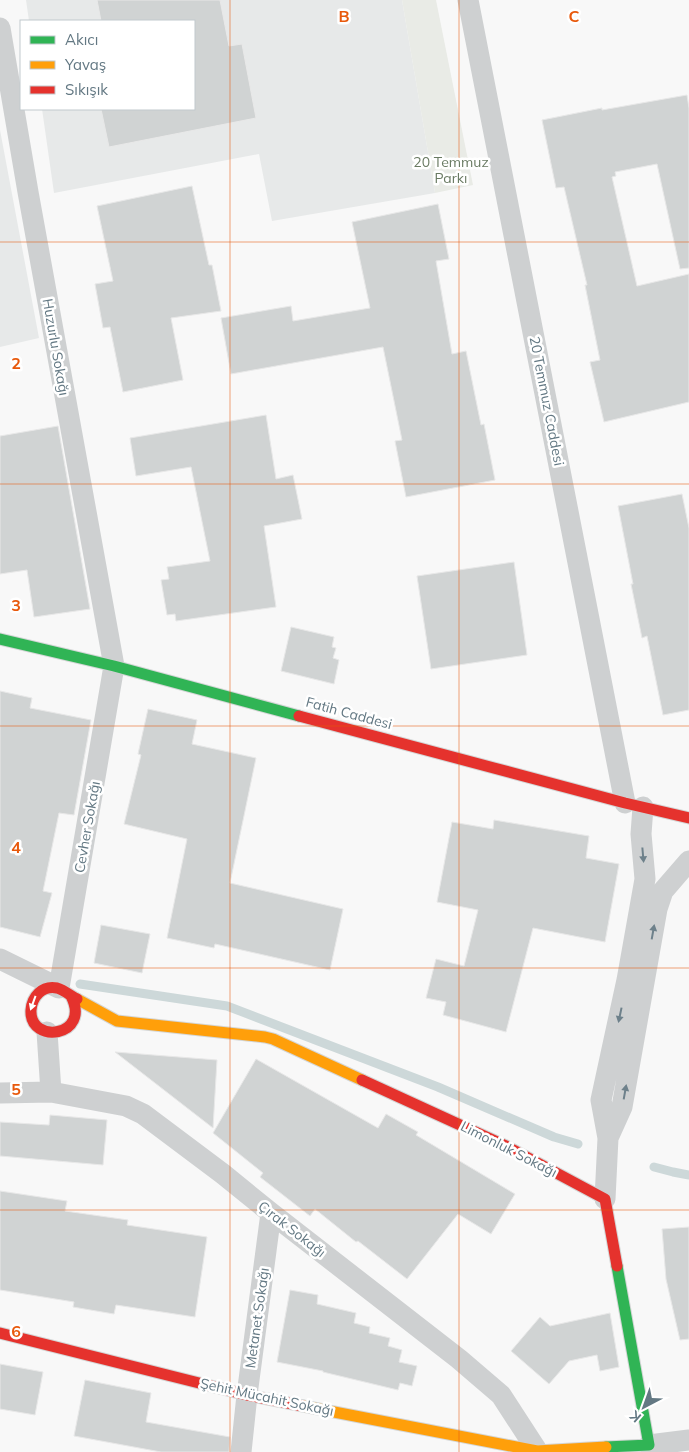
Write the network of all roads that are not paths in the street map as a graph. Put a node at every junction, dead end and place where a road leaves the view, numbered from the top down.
1 (468, 0) edge
2 (0, 28) edge
3 (0, 639) edge
4 (114, 666) junction
5 (634, 805) junction
6 (689, 818) edge
7 (689, 861) edge
8 (0, 959) edge
9 (65, 992) junction
10 (48, 1032) junction
11 (52, 1092) junction
12 (0, 1093) edge
13 (608, 1138) junction
14 (605, 1198) junction
15 (271, 1213) junction
16 (0, 1333) edge
17 (247, 1395) junction
18 (689, 1440) edge
19 (649, 1445) junction
20 (537, 1451) edge
21 (241, 1452) edge

1 - 5 street, 20 Temmuz Caddesi
2 - 4 street, Huzurlu Sokağı
3 - 4 street, Fatih Caddesi
4 - 5 street, Fatih Caddesi
4 - 9 street, Cevher Sokağı
5 - 6 street, Fatih Caddesi
5 -> 13 street, 20 Temmuz Caddesi
13 -> 7 street
8 - 9 street, Limonluk Sokağı
9 - 10 street
9 -> 10 street
9 - 14 street, Limonluk Sokağı
10 - 11 street
11 - 12 street, Çırak Sokağı
11 - 15 street, Çırak Sokağı
13 - 14 street
14 - 19 street
15 - 17 street, Metanet Sokağı
15 - 20 street, Çırak Sokağı
16 - 17 street, Şehit Mücahit Sokağı
17 - 20 street, Şehit Mücahit Sokağı
17 - 21 street, Metanet Sokağı
18 - 19 street
19 - 20 street

